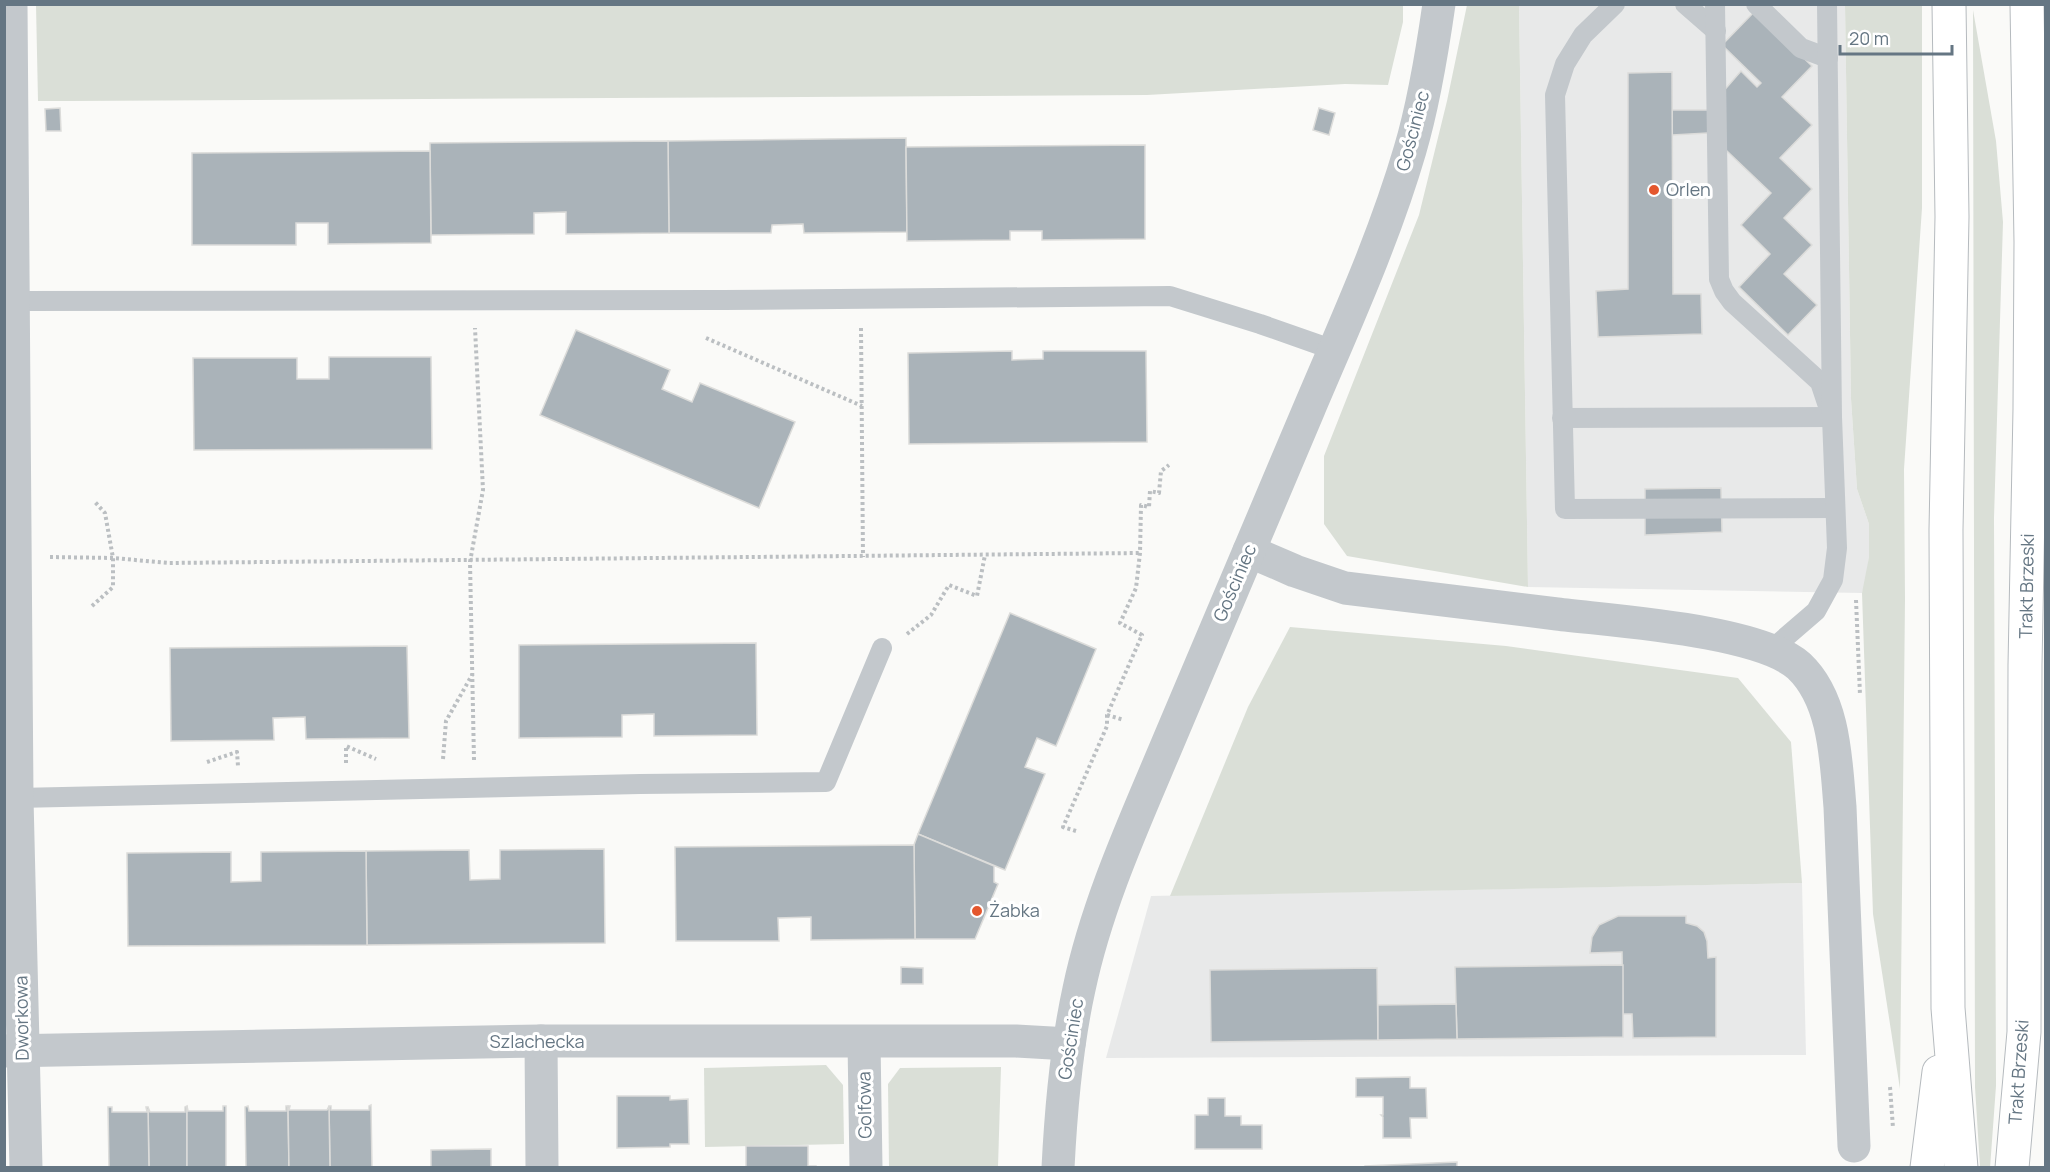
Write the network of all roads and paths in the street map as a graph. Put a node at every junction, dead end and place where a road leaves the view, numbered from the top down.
1 (11, 4) edge
2 (1439, 4) edge
3 (1616, 4) edge
4 (1685, 4) edge
5 (1715, 4) edge
6 (1755, 4) edge
7 (1827, 4) edge
8 (1949, 4) edge
9 (2027, 4) edge
10 (1716, 31) junction
11 (1828, 58) junction
12 (860, 297) junction
13 (473, 299) junction
14 (12, 301) junction
15 (706, 338) dead end
16 (1334, 350) junction
17 (9, 399) edge
18 (862, 406) junction
19 (1832, 417) junction
20 (1562, 418) junction
21 (1169, 465) dead end
22 (94, 501) dead end
23 (1835, 508) junction
24 (1249, 551) junction
25 (1140, 553) junction
26 (985, 555) junction
27 (63, 556) dead end
28 (863, 557) junction
29 (113, 558) junction
30 (470, 562) junction
31 (92, 606) dead end
32 (882, 648) joint
33 (1772, 649) junction
34 (472, 674) junction
35 (1107, 715) junction
36 (1124, 720) dead end
37 (475, 788) junction
38 (444, 789) junction
39 (17, 798) junction
40 (1076, 831) dead end
41 (1948, 1008) junction
42 (2024, 1032) junction
43 (541, 1041) junction
44 (864, 1042) junction
45 (1069, 1044) junction
46 (13, 1050) edge
47 (1854, 1146) dead end
48 (26, 1167) edge
49 (542, 1167) edge
50 (866, 1167) edge
51 (1058, 1167) edge
52 (1927, 1167) edge
53 (1961, 1167) edge
54 (2012, 1167) edge
55 (2035, 1167) edge

1 - 14 street, Dworkowa
2 - 16 street, Gościniec
3 - 20 lane
4 - 10 lane
5 - 10 lane
6 - 11 lane
7 - 11 lane
8 - 41 main road
9 - 42 main road, Trakt Brzeski
10 - 19 lane
11 - 19 lane
12 - 13 lane
12 - 16 lane
12 - 18 path
13 - 14 lane
13 - 30 path
14 - 17 street, Dworkowa
15 - 18 path
16 - 24 street, Gościniec
17 - 39 street, Dworkowa
18 - 28 path
19 - 20 lane
19 - 23 lane
20 - 23 lane
21 - 25 path
22 - 29 path
23 - 33 lane
24 - 33 street
24 - 45 street, Gościniec
25 - 26 path
25 - 35 path
26 - 28 path
26 - 32 path
27 - 29 path
28 - 30 path
29 - 30 path
29 - 31 path
30 - 34 path
32 - 37 lane
33 - 47 street
34 - 37 path
34 - 38 path
35 - 36 path
35 - 40 path
37 - 38 lane
38 - 39 lane
39 - 46 street, Dworkowa
41 - 52 main road
41 - 53 main road
42 - 54 main road, Trakt Brzeski
42 - 55 main road
43 - 44 street, Szlachecka
43 - 46 street, Szlachecka
43 - 49 street
44 - 45 street, Szlachecka
44 - 50 street, Golfowa
45 - 51 street, Gościniec
46 - 48 street, Dworkowa

